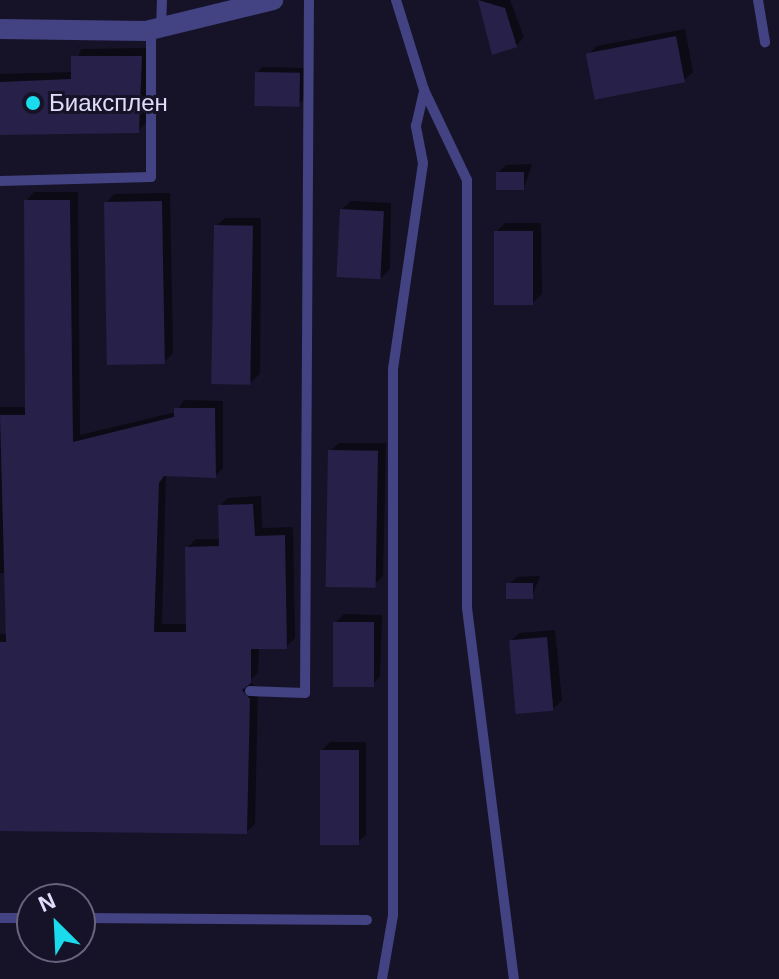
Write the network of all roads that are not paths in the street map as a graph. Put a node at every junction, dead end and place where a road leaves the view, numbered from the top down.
1 (162, 0) edge
2 (273, 0) edge
3 (309, 0) edge
4 (396, 0) edge
5 (758, 0) edge
6 (0, 29) edge
7 (156, 29) junction
8 (765, 42) dead end
9 (424, 90) junction
10 (0, 181) edge
11 (250, 691) dead end
12 (96, 918) edge
13 (367, 920) dead end
14 (382, 979) edge
15 (514, 979) edge

1 - 7 lane
2 - 7 street
3 - 11 lane
4 - 9 lane
5 - 8 lane
6 - 7 street
7 - 10 lane
9 - 14 lane
9 - 15 lane
12 - 13 lane

